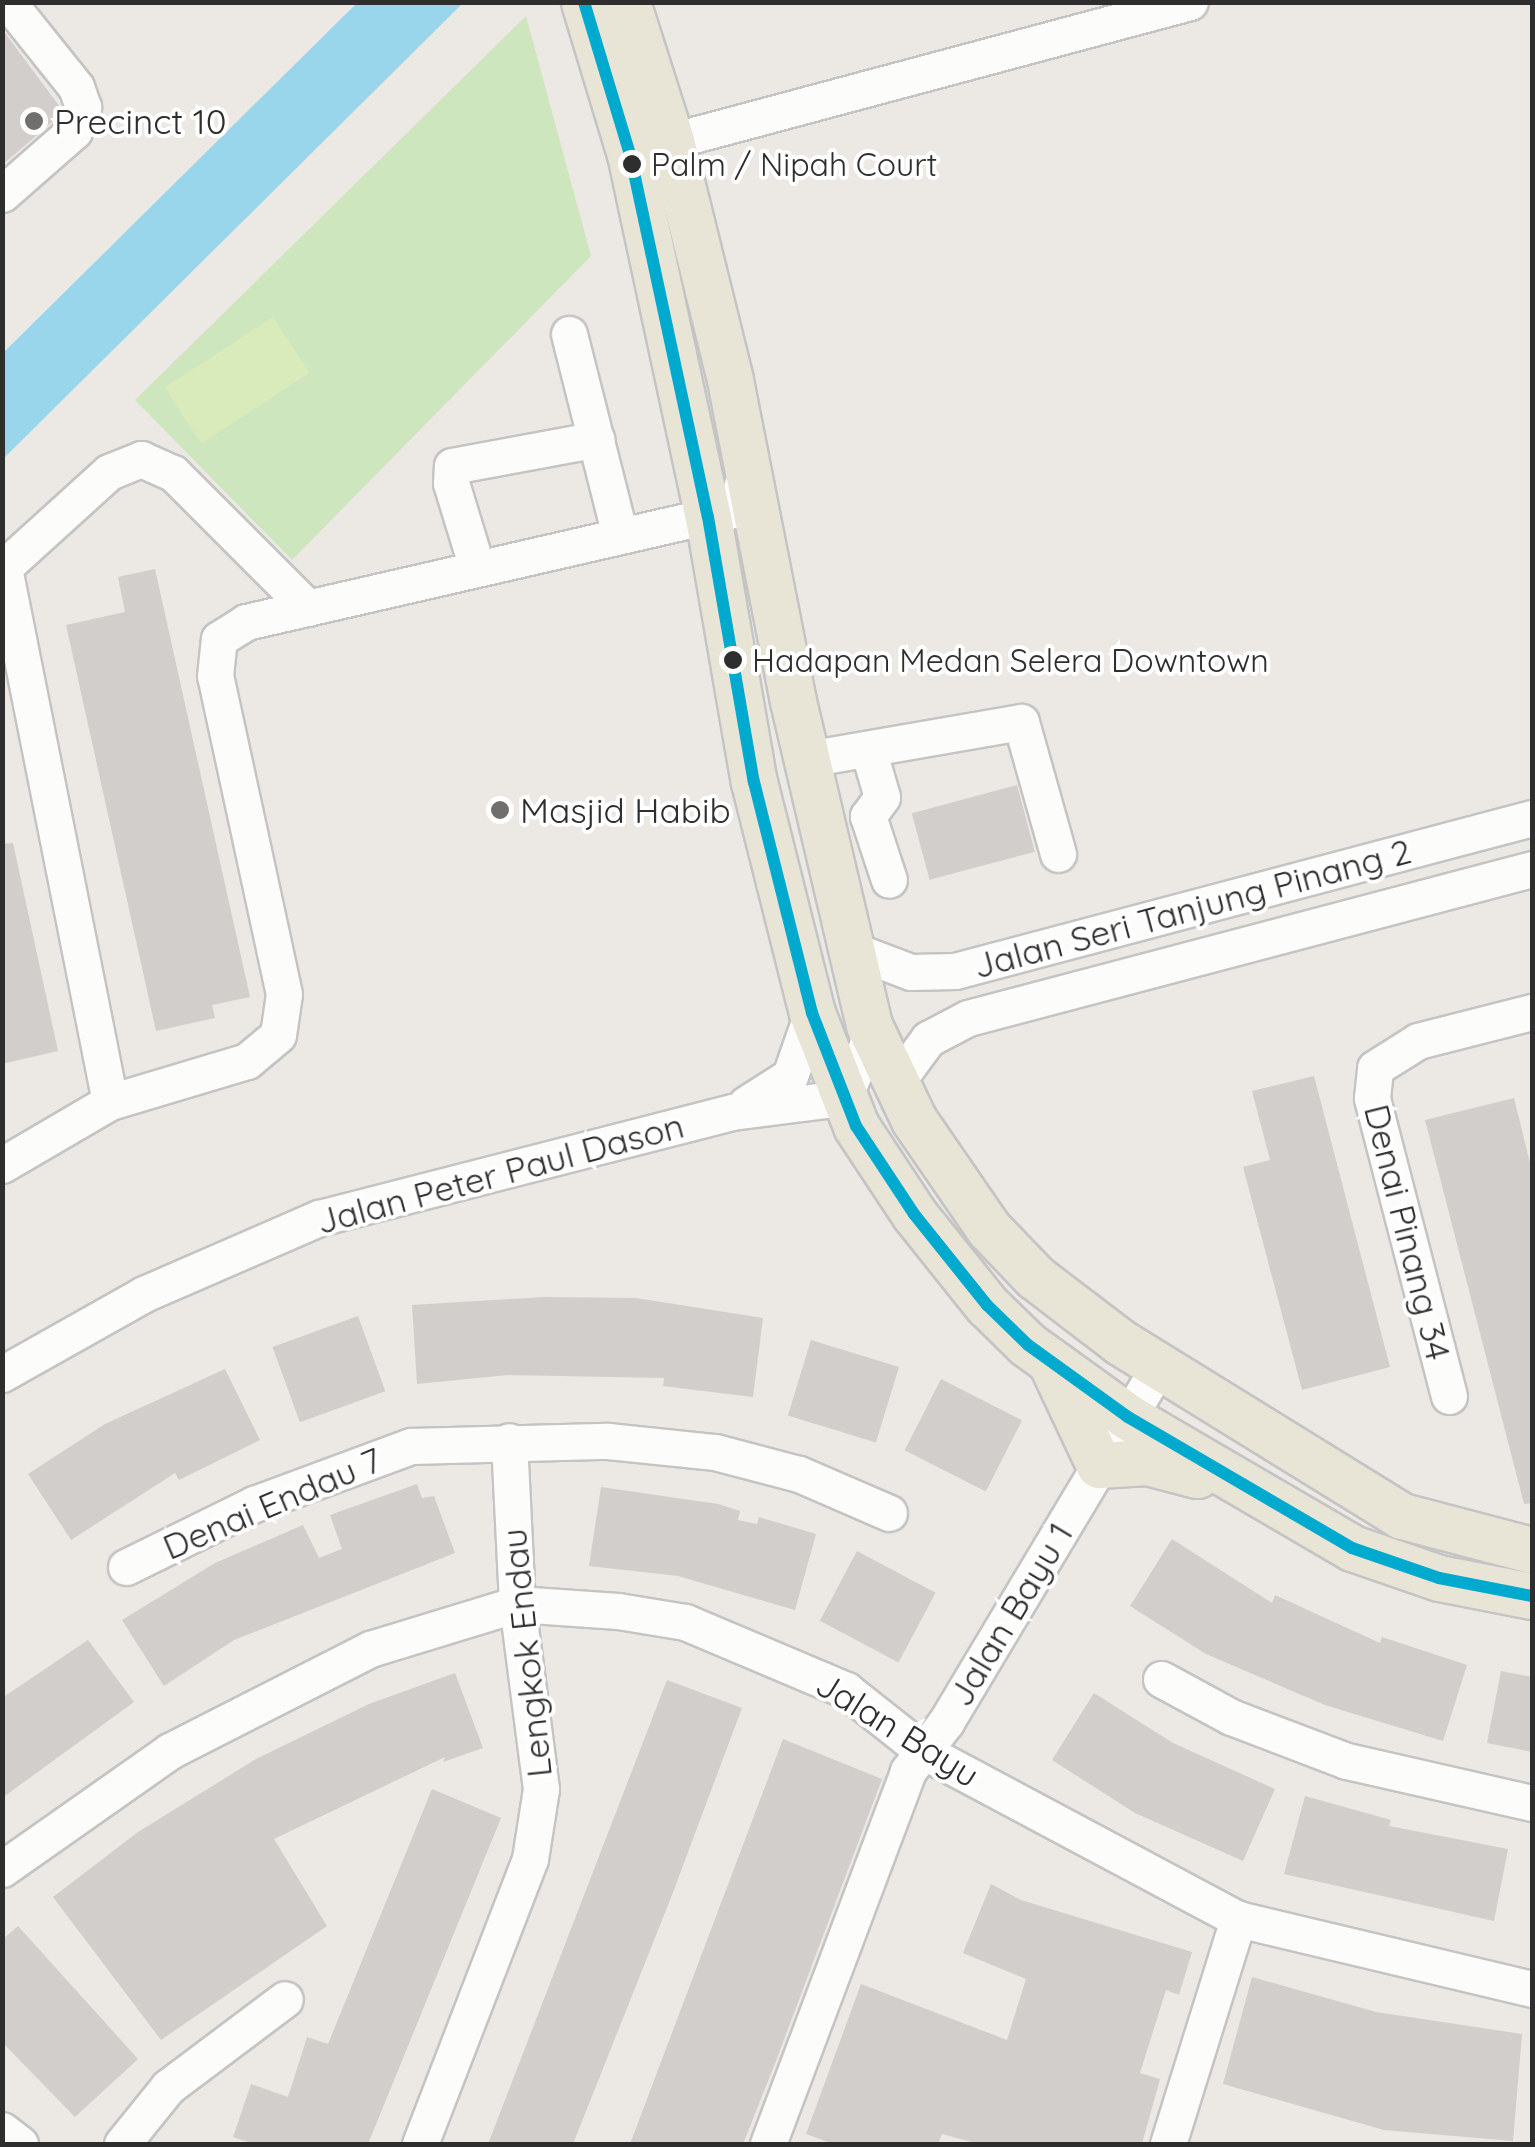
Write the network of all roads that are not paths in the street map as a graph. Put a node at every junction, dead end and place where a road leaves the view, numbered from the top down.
1 (8, 2) edge
2 (584, 2) edge
3 (628, 2) edge
4 (1190, 2) edge
5 (672, 141) junction
6 (2, 194) edge
7 (569, 334) dead end
8 (597, 439) junction
9 (747, 469) junction
10 (708, 517) junction
11 (620, 536) junction
12 (477, 568) junction
13 (3, 569) edge
14 (308, 608) junction
15 (868, 750) junction
16 (807, 759) junction
17 (1532, 818) edge
18 (1058, 854) dead end
19 (1532, 868) edge
20 (889, 880) dead end
21 (853, 950) junction
22 (1532, 1012) edge
23 (812, 1013) junction
24 (868, 1025) junction
25 (895, 1084) junction
26 (840, 1092) junction
27 (110, 1102) junction
28 (732, 1112) junction
29 (2, 1166) edge
30 (1052, 1363) junction
31 (1158, 1368) junction
32 (2, 1374) edge
33 (1449, 1396) dead end
34 (1128, 1417) junction
35 (509, 1441) junction
36 (1099, 1465) junction
37 (1248, 1489) junction
38 (889, 1513) dead end
39 (1532, 1550) edge
40 (126, 1567) dead end
41 (1532, 1596) edge
42 (517, 1604) junction
43 (1162, 1680) dead end
44 (923, 1750) junction
45 (1532, 1803) edge
46 (2, 1870) edge
47 (1238, 1919) junction
48 (1532, 1989) edge
49 (285, 1999) dead end
50 (2, 2130) edge
51 (20, 2144) edge
52 (122, 2144) edge
53 (420, 2144) edge
54 (768, 2144) edge
55 (1168, 2144) edge

1 - 6 street
2 - 10 main road
3 - 5 main road
4 - 5 street
5 - 9 main road
7 - 8 street
8 - 11 street
8 - 12 street
9 - 10 street
9 - 16 main road
10 - 11 street
10 - 23 main road
11 - 12 street
12 - 14 street
13 - 14 street
13 - 27 street
14 - 27 street
15 - 16 street
15 - 18 street
15 - 20 street
16 - 21 main road
17 - 21 street, Jalan Seri Tanjung Pinang 2
19 - 25 street, Jalan Seri Tanjung Pinang 2
21 - 24 main road
22 - 33 street, Denai Pinang 34
23 - 26 main road
23 - 28 street, Jalan Peter Paul Dason
24 - 25 main road
24 - 26 street
25 - 31 main road
26 - 28 street, Jalan Peter Paul Dason
26 - 30 main road
27 - 29 street
28 - 32 street, Jalan Peter Paul Dason
30 - 34 main road
30 - 36 main road
31 - 34 street, Jalan Bayu 1
31 - 39 main road
34 - 36 street, Jalan Bayu 1
34 - 37 main road
35 - 38 street, Denai Endau 7
35 - 40 street, Denai Endau 7
35 - 42 street, Lengkok Endau
36 - 37 main road
36 - 44 street, Jalan Bayu 1
37 - 41 main road
42 - 44 street, Jalan Bayu
42 - 46 street, Jalan Bayu
42 - 53 street, Lengkok Endau
43 - 45 street
44 - 47 street, Jalan Bayu
44 - 54 street, Jalan Bayu 1
47 - 48 street, Jalan Bayu
47 - 55 street
49 - 52 street
50 - 51 street

